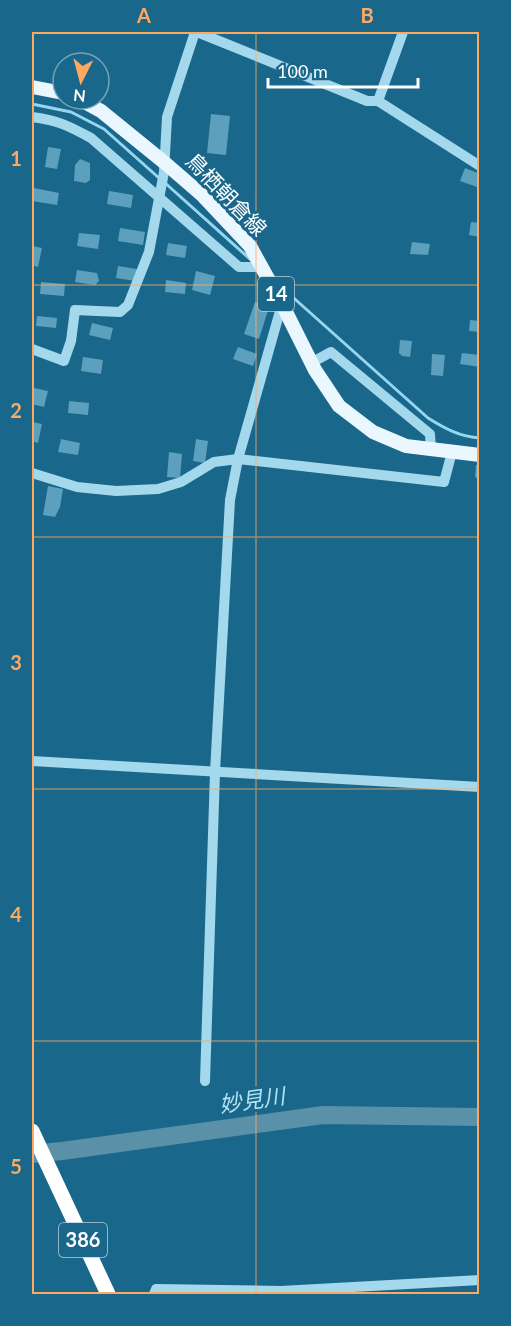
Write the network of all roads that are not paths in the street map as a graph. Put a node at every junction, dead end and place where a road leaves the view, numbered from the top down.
1 (196, 32) edge
2 (402, 32) edge
3 (32, 87) edge
4 (51, 91) edge
5 (378, 100) junction
6 (101, 111) edge
7 (32, 117) edge
8 (480, 166) edge
9 (165, 168) junction
10 (161, 195) junction
11 (261, 267) junction
12 (282, 304) junction
13 (32, 349) edge
14 (311, 363) junction
15 (431, 450) junction
16 (452, 452) junction
17 (480, 455) edge
18 (238, 459) junction
19 (32, 473) edge
20 (32, 761) edge
21 (215, 772) junction
22 (480, 787) edge
23 (205, 1081) dead end
24 (32, 1131) edge
25 (480, 1280) edge
26 (280, 1293) edge
27 (108, 1294) edge
28 (154, 1294) edge

1 - 5 street
1 - 9 street
2 - 5 street
3 - 4 main road
5 - 8 street
6 - 9 main road, 鳥栖朝倉線 / 14
7 - 10 street
9 - 10 street
9 - 11 main road, 鳥栖朝倉線 / 14
10 - 11 street
10 - 13 street
11 - 12 main road, 鳥栖朝倉線 / 14
12 - 14 main road, 鳥栖朝倉線 / 14
12 - 18 street
14 - 15 main road, 鳥栖朝倉線 / 14
14 - 15 street
15 - 16 main road, 鳥栖朝倉線 / 14
16 - 17 main road, 鳥栖朝倉線 / 14
16 - 18 street
18 - 19 street
18 - 21 street
20 - 21 street
21 - 22 street
21 - 23 street
24 - 27 highway, 386
25 - 26 street
26 - 28 street

